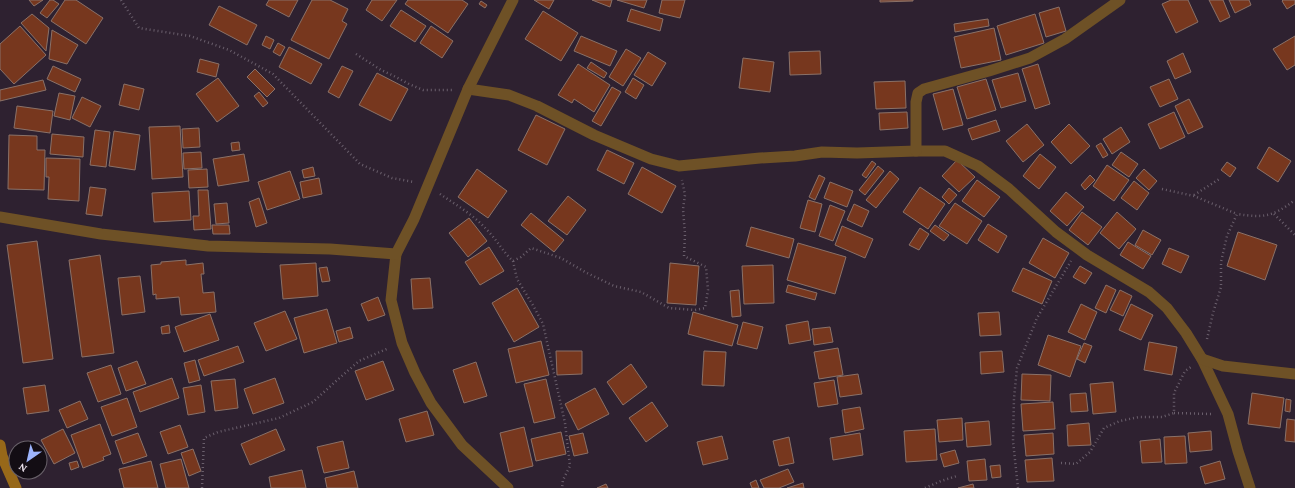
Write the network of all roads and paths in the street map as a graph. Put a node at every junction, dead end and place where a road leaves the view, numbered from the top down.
1 (121, 0) edge
2 (513, 0) edge
3 (1120, 0) edge
4 (356, 54) dead end
5 (468, 89) junction
6 (916, 151) junction
7 (679, 166) junction
8 (1221, 178) dead end
9 (428, 185) junction
10 (1162, 190) dead end
11 (1194, 196) junction
12 (1295, 200) edge
13 (1237, 214) junction
14 (1274, 214) junction
15 (0, 217) edge
16 (1295, 235) edge
17 (1079, 248) junction
18 (396, 254) junction
19 (513, 262) junction
20 (402, 342) junction
21 (1202, 359) junction
22 (1295, 374) edge
23 (1174, 413) junction
24 (1228, 414) junction
25 (0, 445) edge
26 (1, 457) edge
27 (1062, 463) dead end
28 (958, 476) dead end
29 (16, 488) edge
30 (202, 488) edge
31 (508, 488) edge
32 (562, 488) edge
33 (925, 488) edge
34 (1018, 488) edge
35 (1250, 488) edge

1 - 9 path
2 - 5 street
3 - 6 street
4 - 5 path
5 - 7 street
5 - 9 street
6 - 7 street
6 - 17 street
7 - 19 path
8 - 11 path
9 - 18 street
9 - 19 path
10 - 11 path
11 - 13 path
12 - 14 path
13 - 14 path
13 - 21 path
14 - 16 path
15 - 18 street
17 - 21 street
17 - 34 path
18 - 20 street
19 - 32 path
20 - 30 path
20 - 31 street
21 - 22 street
21 - 23 path
21 - 24 street
23 - 24 path
23 - 27 path
24 - 35 street
25 - 26 main road
26 - 29 main road
28 - 33 path

